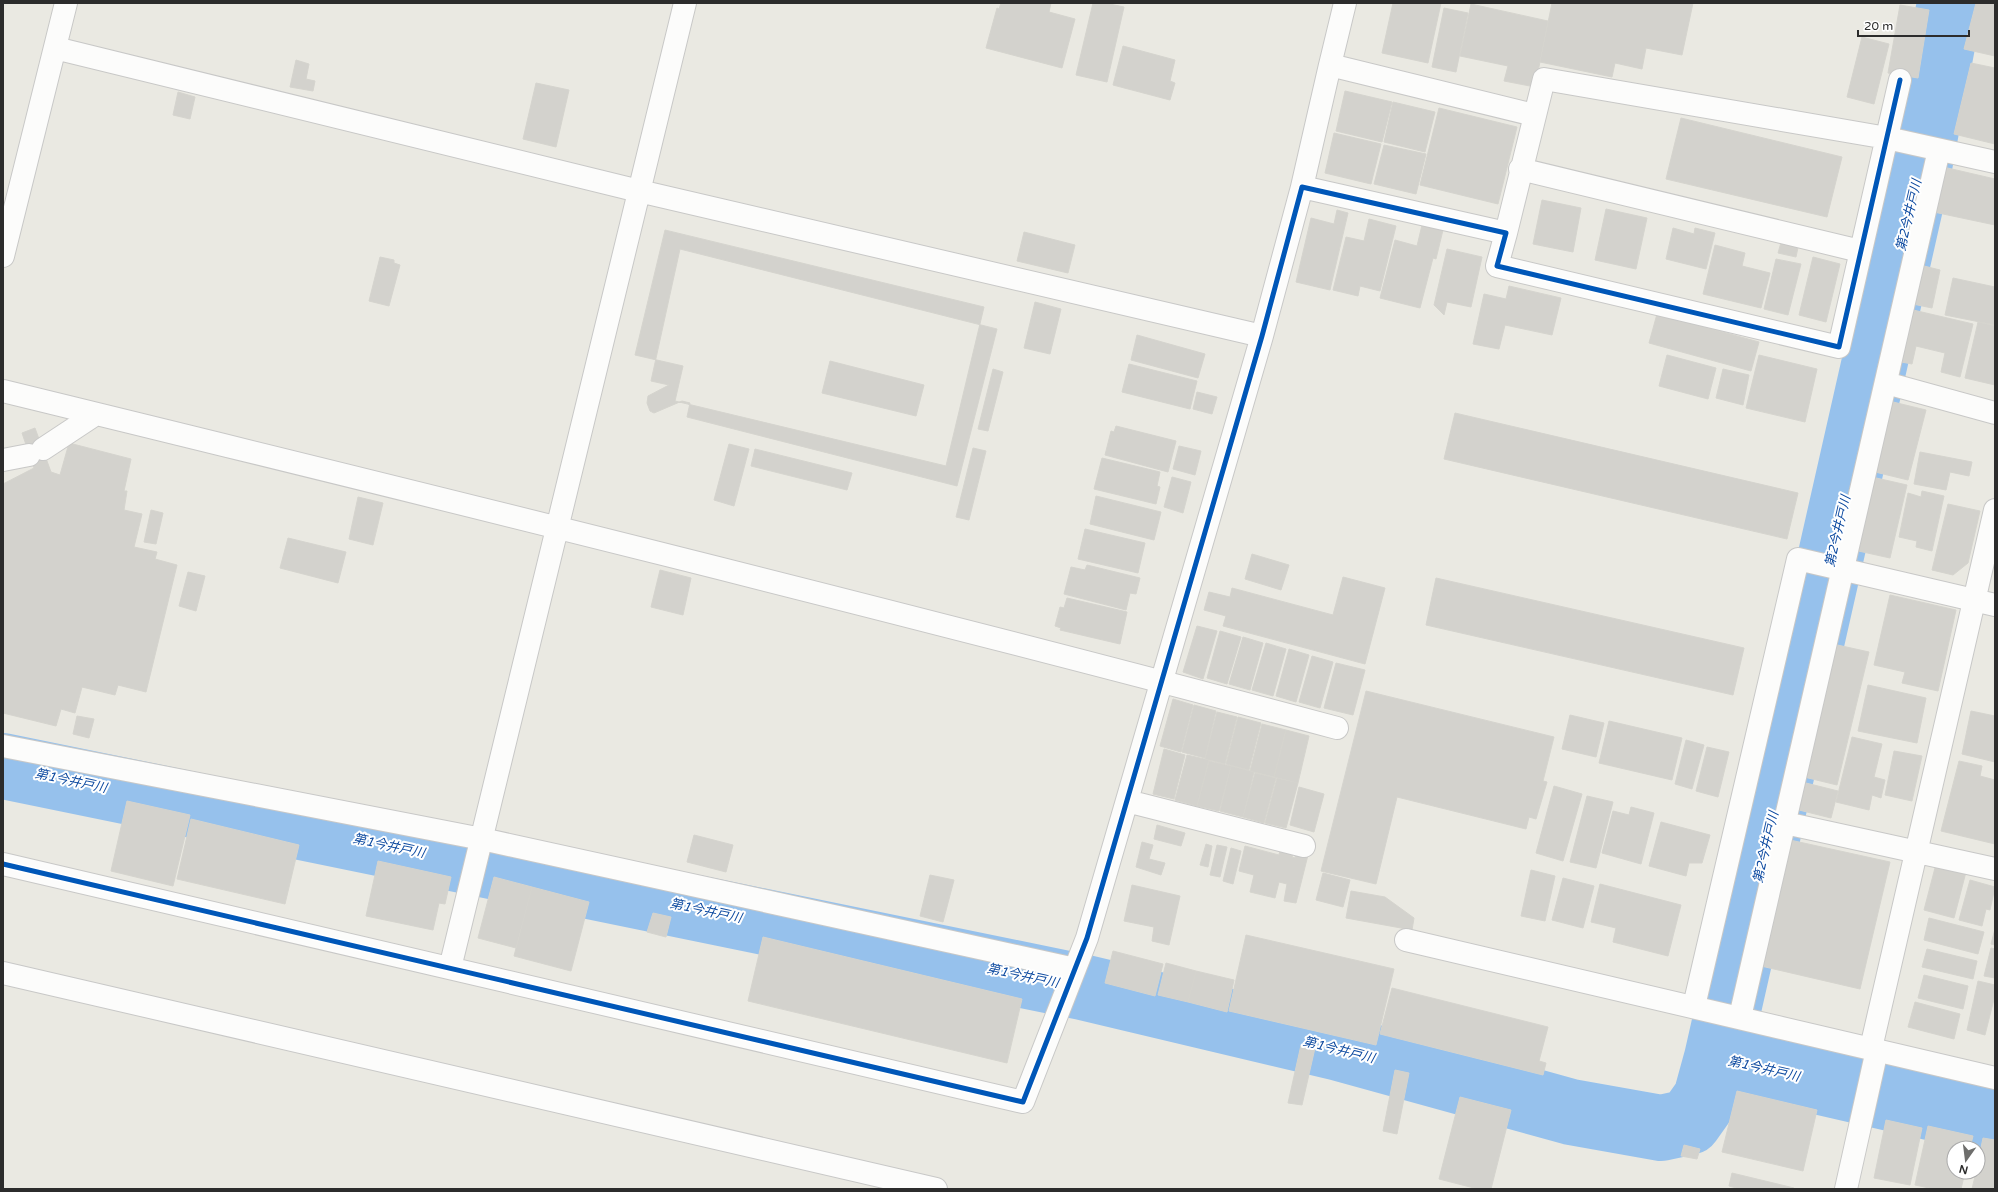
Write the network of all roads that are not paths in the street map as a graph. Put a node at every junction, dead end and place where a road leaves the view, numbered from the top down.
1 (66, 3) edge
2 (685, 3) edge
3 (1345, 3) edge
4 (55, 48) junction
5 (1330, 66) junction
6 (1900, 80) dead end
7 (1534, 115) junction
8 (1887, 138) junction
9 (1939, 150) junction
10 (1995, 162) edge
11 (1520, 169) junction
12 (1302, 187) junction
13 (639, 191) junction
14 (1506, 233) junction
15 (1860, 251) junction
16 (3, 256) edge
17 (1262, 336) junction
18 (1886, 383) junction
19 (3, 391) edge
20 (1995, 413) edge
21 (96, 414) junction
22 (3, 460) edge
23 (1995, 510) edge
24 (557, 528) junction
25 (1843, 570) junction
26 (1985, 603) edge
27 (1161, 682) junction
28 (1337, 728) dead end
29 (3, 746) edge
30 (1127, 801) junction
31 (1785, 823) junction
32 (481, 841) junction
33 (1304, 846) dead end
34 (1916, 851) junction
35 (3, 864) edge
36 (1995, 869) edge
37 (1406, 940) dead end
38 (450, 967) junction
39 (1075, 970) junction
40 (3, 973) edge
41 (1695, 1006) junction
42 (1739, 1017) junction
43 (1875, 1050) junction
44 (1995, 1078) edge
45 (936, 1189) edge
46 (1846, 1189) edge

1 - 4 street
2 - 13 street
3 - 5 street
4 - 13 street
4 - 16 street
5 - 7 street
5 - 12 street
6 - 8 street
7 - 8 street
7 - 11 street
8 - 9 street
8 - 15 street
9 - 10 street
9 - 18 street
11 - 14 street
11 - 15 street
12 - 14 street
12 - 17 street
13 - 17 street
13 - 24 street
14 - 15 street
17 - 27 street
18 - 20 street
18 - 25 street
19 - 21 street
21 - 22 street
21 - 24 street
23 - 26 street
24 - 27 street
24 - 32 street
25 - 26 street
25 - 31 street
25 - 41 street
26 - 34 street
27 - 28 street
27 - 30 street
29 - 32 street
30 - 33 street
30 - 39 street
31 - 34 street
31 - 42 street
32 - 38 street
32 - 39 street
34 - 36 street
34 - 43 street
35 - 38 street
37 - 41 street
38 - 39 street
40 - 45 street
41 - 42 street
42 - 43 street
43 - 44 street
43 - 46 street

